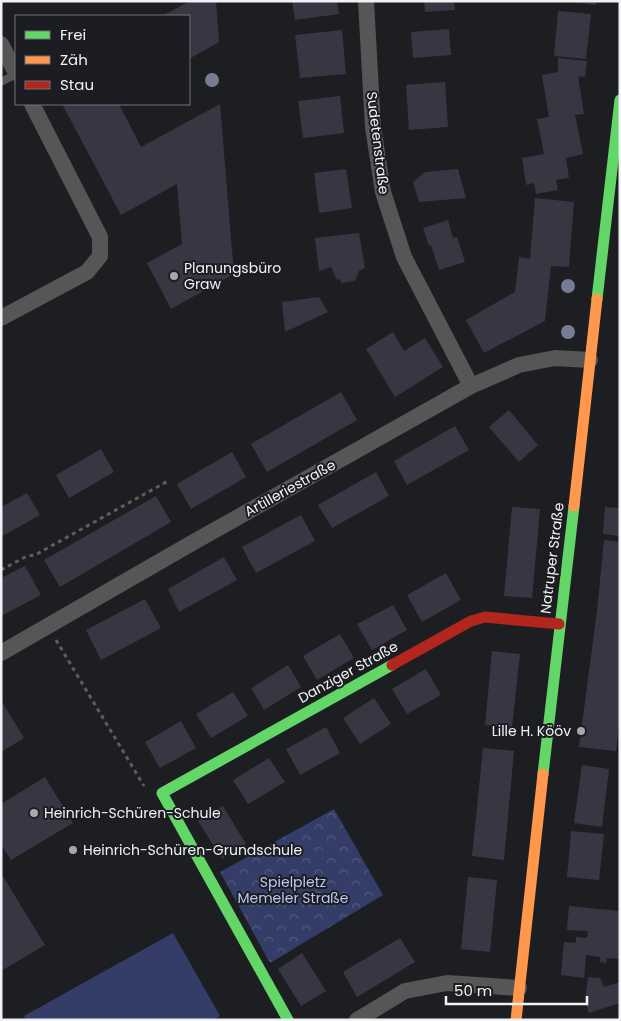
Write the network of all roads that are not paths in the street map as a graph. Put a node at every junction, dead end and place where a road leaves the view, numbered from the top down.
1 (366, 1) edge
2 (1, 44) edge
3 (15, 72) edge
4 (15, 75) edge
5 (1, 82) edge
6 (620, 100) edge
7 (33, 105) edge
8 (618, 138) edge
9 (1, 318) edge
10 (590, 360) junction
11 (471, 386) junction
12 (559, 624) junction
13 (1, 653) edge
14 (518, 988) junction
15 (288, 1020) edge
16 (357, 1020) edge
17 (516, 1020) edge

1 - 11 street, Sudetenstraße
2 - 3 street
4 - 5 lane
6 - 8 street, Natruper Straße
7 - 9 street
8 - 10 street, Natruper Straße
10 - 11 street, Artilleriestraße
10 - 12 street, Natruper Straße
11 - 13 street, Artilleriestraße
12 - 14 street, Natruper Straße
12 - 15 street, Danziger Straße
14 - 16 street
14 - 17 street, Natruper Straße

